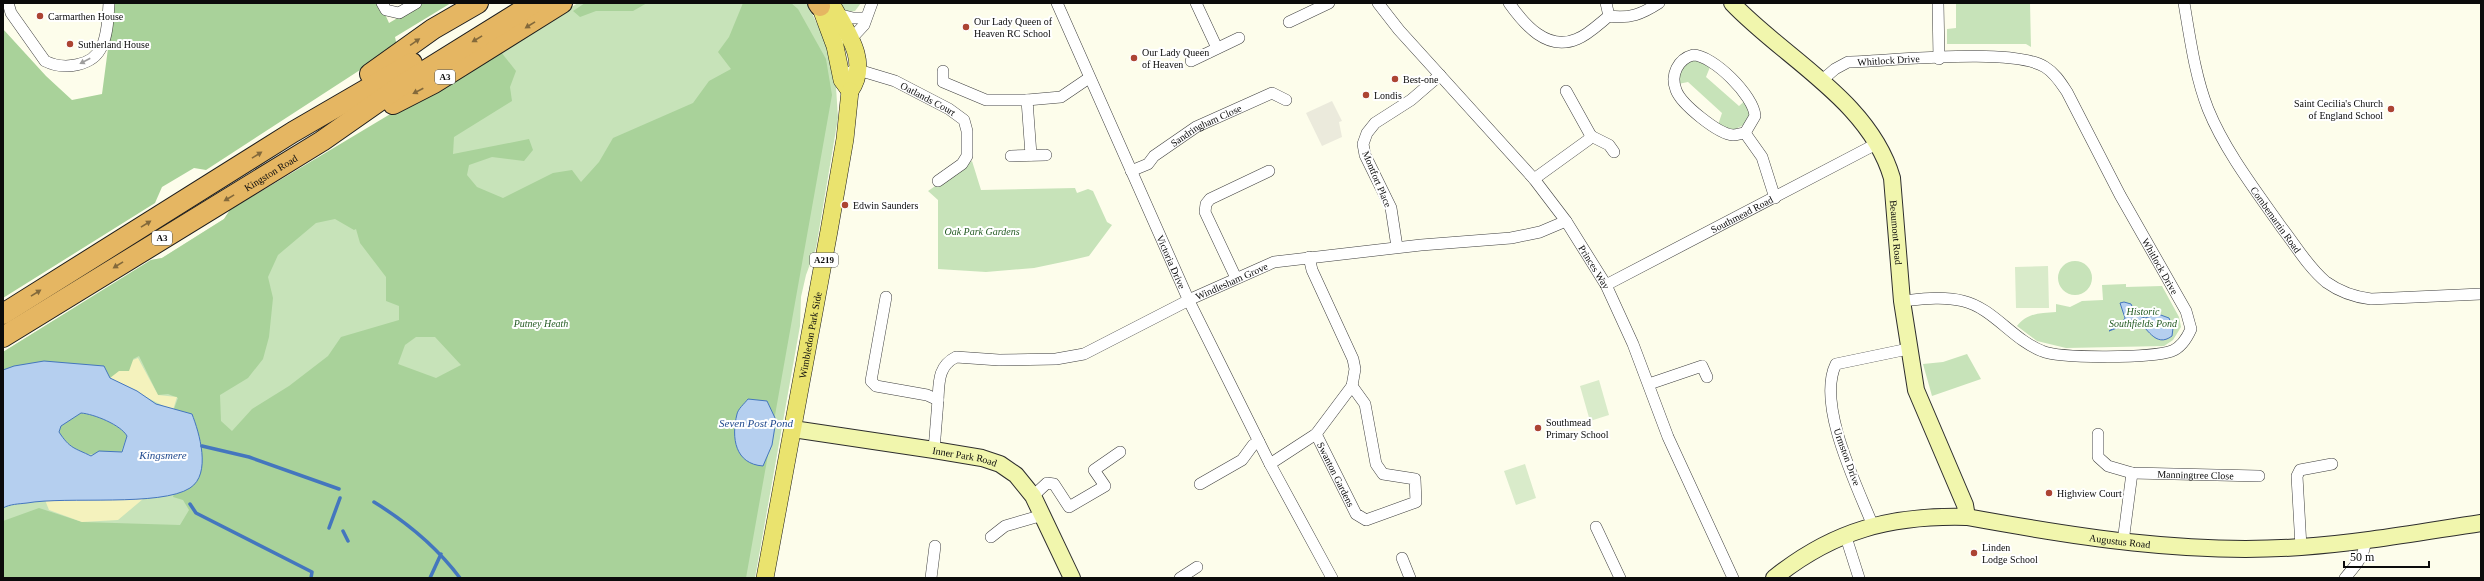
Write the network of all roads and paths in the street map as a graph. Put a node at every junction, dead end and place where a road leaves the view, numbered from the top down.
1 (8, 3) edge
2 (109, 3) edge
3 (382, 3) edge
4 (416, 3) edge
5 (478, 3) edge
6 (508, 3) edge
7 (534, 3) edge
8 (562, 3) edge
9 (872, 3) edge
10 (1056, 3) edge
11 (1196, 3) edge
12 (1329, 3) edge
13 (1378, 3) edge
14 (1606, 3) edge
15 (1659, 3) edge
16 (1732, 3) edge
17 (1938, 3) edge
18 (2184, 3) edge
19 (1509, 4) edge
20 (825, 6) edge
21 (1609, 16) junction
22 (865, 18) junction
23 (1289, 22) dead end
24 (832, 38) junction
25 (851, 38) junction
26 (1239, 38) dead end
27 (1217, 48) junction
28 (1939, 59) junction
29 (1191, 61) dead end
30 (858, 70) junction
31 (841, 71) junction
32 (943, 71) dead end
33 (1440, 75) junction
34 (1089, 78) junction
35 (1821, 81) junction
36 (850, 91) junction
37 (1566, 92) dead end
38 (1027, 100) junction
39 (1286, 100) dead end
40 (293, 132) junction
41 (1745, 133) junction
42 (1591, 136) junction
43 (322, 141) junction
44 (1878, 143) junction
45 (1614, 152) dead end
46 (1031, 155) junction
47 (1046, 155) dead end
48 (1011, 156) dead end
49 (1131, 171) junction
50 (1269, 171) dead end
51 (1534, 179) junction
52 (938, 181) dead end
53 (1775, 198) junction
54 (1566, 221) junction
55 (1397, 247) junction
56 (1309, 257) junction
57 (1236, 278) junction
58 (1606, 285) junction
59 (2481, 294) edge
60 (886, 297) dead end
61 (1902, 300) junction
62 (1189, 301) junction
63 (3, 314) edge
64 (3, 337) edge
65 (1908, 349) junction
66 (1708, 377) dead end
67 (1649, 384) junction
68 (1352, 386) junction
69 (938, 400) junction
70 (793, 429) junction
71 (1316, 434) junction
72 (2098, 434) dead end
73 (1259, 442) junction
74 (934, 450) junction
75 (1120, 452) dead end
76 (1270, 464) junction
77 (2332, 464) dead end
78 (2132, 473) junction
79 (2259, 476) dead end
80 (1200, 484) dead end
81 (1033, 496) junction
82 (1043, 515) junction
83 (1967, 517) junction
84 (2481, 523) edge
85 (1596, 526) dead end
86 (1873, 526) junction
87 (1845, 534) junction
88 (991, 537) dead end
89 (2365, 540) junction
90 (2123, 542) junction
91 (935, 546) dead end
92 (2302, 548) junction
93 (1402, 558) dead end
94 (1197, 567) dead end
95 (765, 578) edge
96 (931, 578) edge
97 (1072, 578) edge
98 (1180, 578) edge
99 (1332, 578) edge
100 (1410, 578) edge
101 (1620, 578) edge
102 (1733, 578) edge
103 (1774, 578) edge
104 (1859, 578) edge
105 (2345, 578) edge

2 -> 1 street
3 - 4 street
40 -> 5 highway, A3
6 - 40 highway, Kingston Road / A3
7 -> 43 highway, Kingston Road / A3
8 -> 43 highway, A3
9 - 22 street
10 - 34 street, Victoria Drive
11 - 27 street
12 - 23 street
13 - 33 street, Princes Way
14 - 21 street
15 - 21 street
16 - 35 street, Beaumont Road
17 - 28 street
18 - 59 street, Combemartin Road
19 - 21 street
20 - 22 street
20 - 24 main road
20 - 25 main road
22 - 25 street
24 - 25 street
24 - 31 main road
25 - 30 main road
26 - 27 street
27 - 29 street
28 - 35 street, Whitlock Drive
28 - 61 street, Whitlock Drive
30 - 31 street, Oatlands Court
30 - 36 main road, A219
30 - 52 street, Oatlands Court
31 - 36 main road
32 - 38 street
33 - 51 street, Princes Way
33 - 55 street, Montfort Place
34 - 38 street
34 - 49 street, Victoria Drive
35 - 44 street, Beaumont Road
36 - 70 main road, Wimbledon Park Side / A219
37 - 42 street
38 - 46 street
39 - 49 street, Sandringham Close
63 -> 40 highway, Kingston Road / A3
41 - 41 street
41 - 53 street
42 - 45 street
42 - 51 street
43 -> 64 highway, Kingston Road / A3
44 - 53 street, Southmead Road
44 - 61 street, Beaumont Road
46 - 47 street
46 - 48 street
49 - 62 street, Victoria Drive
50 - 57 street
51 - 54 street, Princes Way
53 - 58 street, Southmead Road
54 - 55 street, Windlesham Grove
54 - 58 street, Princes Way
55 - 56 street, Windlesham Grove
56 - 57 street, Windlesham Grove
56 - 68 street
57 - 62 street, Windlesham Grove
58 - 67 street, Princes Way
60 - 69 street
61 - 65 street, Beaumont Road
62 - 69 street, Windlesham Grove
62 - 73 street, Victoria Drive
65 - 83 street, Beaumont Road
65 - 86 street, Urmston Drive
66 - 67 street
67 - 102 street, Princes Way
68 - 71 street, Swanton Gardens
68 - 71 street, Swanton Gardens
69 - 74 street, Windlesham Grove
70 - 74 street, Inner Park Road
70 - 95 main road, Wimbledon Park Side / A219
71 - 76 street, Swanton Gardens
72 - 78 street, Manningtree Close
73 - 76 street, Victoria Drive
73 - 80 street
74 - 81 street, Inner Park Road
75 - 81 street
76 - 99 street, Victoria Drive
77 - 92 street
78 - 79 street, Manningtree Close
78 - 90 street
81 - 82 street, Inner Park Road
82 - 88 street
82 - 97 street, Inner Park Road
83 - 86 street, Augustus Road
83 - 90 street, Augustus Road
84 - 89 street, Augustus Road
85 - 101 street
86 - 87 street, Augustus Road
87 - 103 street, Augustus Road
87 - 104 street
89 - 92 street, Augustus Road
89 - 105 street
90 - 92 street, Augustus Road
91 - 96 street
93 - 100 street
94 - 98 street

